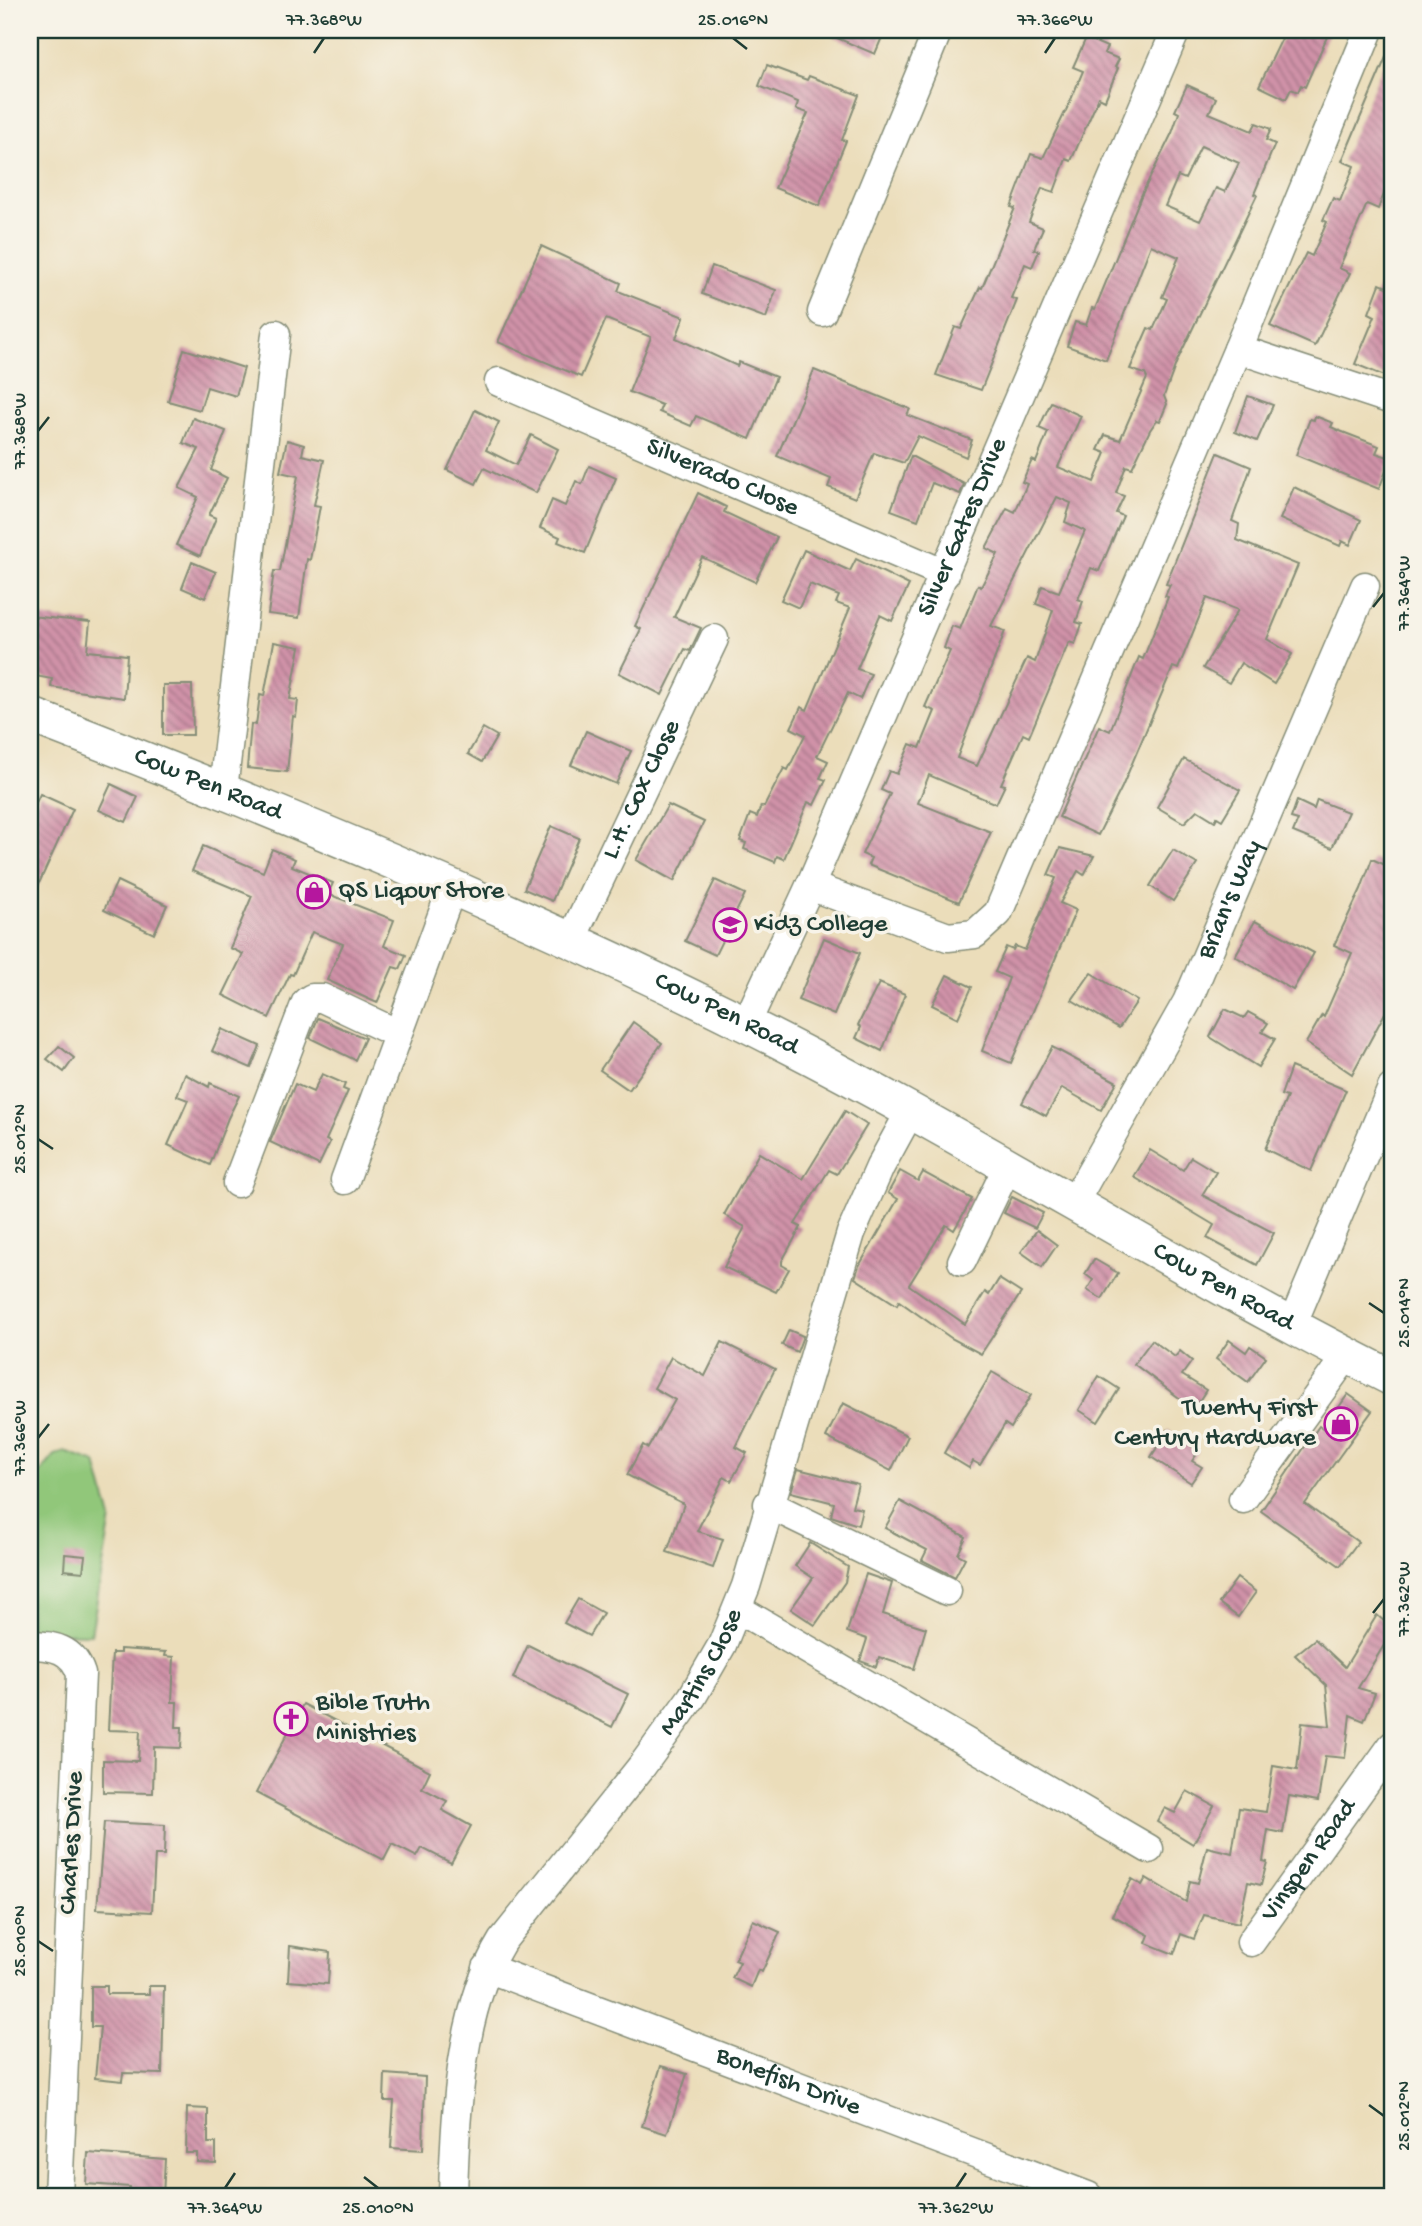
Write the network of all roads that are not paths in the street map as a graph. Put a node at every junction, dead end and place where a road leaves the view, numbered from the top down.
1 (938, 30) edge
2 (1176, 30) edge
3 (1369, 30) edge
4 (822, 312) dead end
5 (276, 334) dead end
6 (1238, 349) junction
7 (499, 382) dead end
8 (1392, 400) edge
9 (945, 574) junction
10 (1365, 586) dead end
11 (714, 639) dead end
12 (30, 715) edge
13 (223, 790) junction
14 (810, 886) junction
15 (452, 888) junction
16 (571, 940) junction
17 (746, 1024) junction
18 (398, 1034) junction
19 (1392, 1088) edge
20 (910, 1112) junction
21 (1007, 1168) junction
22 (345, 1180) dead end
23 (237, 1183) dead end
24 (1073, 1204) junction
25 (962, 1261) dead end
26 (1292, 1325) junction
27 (1347, 1355) junction
28 (1392, 1378) edge
29 (1243, 1499) dead end
30 (768, 1504) junction
31 (947, 1591) dead end
32 (737, 1609) junction
33 (33, 1645) edge
34 (1392, 1746) edge
35 (1149, 1849) dead end
36 (1251, 1942) dead end
37 (487, 1968) junction
38 (58, 2196) edge
39 (453, 2196) edge
40 (1088, 2196) edge

1 - 4 street
2 - 9 street, Silver Gates Drive
3 - 6 street
5 - 13 street
6 - 8 street
6 - 14 street
7 - 9 street, Silverado Close
9 - 14 street, Silver Gates Drive
10 - 24 street, Brian's Way
11 - 16 street, L.H. Cox Close
12 - 13 main road, Cow Pen Road
13 - 15 main road, Cow Pen Road
14 - 17 street, Silver Gates Drive
15 - 16 main road, Cow Pen Road
15 - 18 street
16 - 17 main road, Cow Pen Road
17 - 20 main road, Cow Pen Road
18 - 22 street
18 - 23 street
19 - 26 street
20 - 21 main road, Cow Pen Road
20 - 30 street, Martins Close
21 - 24 main road, Cow Pen Road
21 - 25 street
24 - 26 main road, Cow Pen Road
26 - 27 main road, Cow Pen Road
27 - 28 main road, Cow Pen Road
27 - 29 street
30 - 31 street
30 - 32 street, Martins Close
32 - 35 street
32 - 37 street, Martins Close
33 - 38 street, Charles Drive
34 - 36 street, Vinspen Road
37 - 39 street, Martins Close
37 - 40 street, Bonefish Drive

